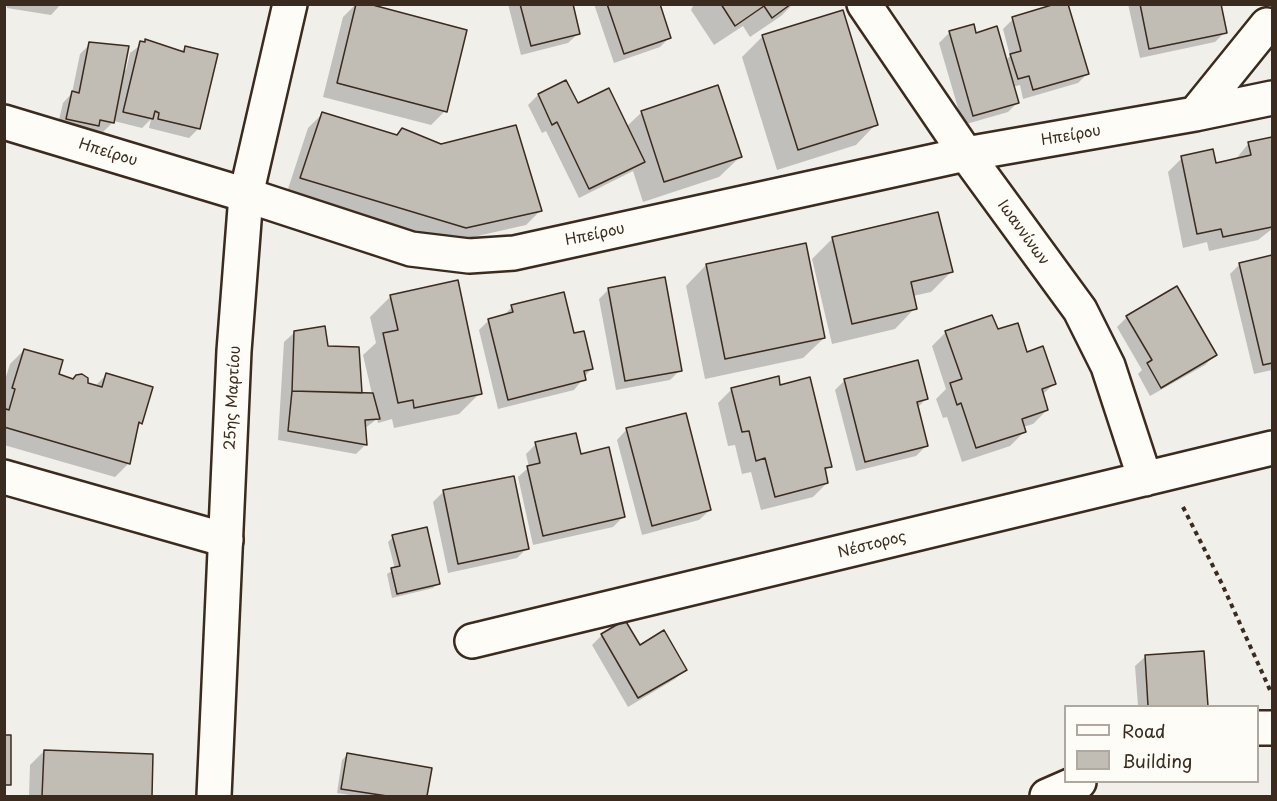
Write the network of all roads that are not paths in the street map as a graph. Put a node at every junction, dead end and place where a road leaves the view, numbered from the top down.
1 (290, 4) edge
2 (864, 4) edge
3 (1267, 25) dead end
4 (1272, 98) edge
5 (1195, 114) junction
6 (4, 122) edge
7 (966, 154) junction
8 (246, 195) junction
9 (1272, 448) edge
10 (4, 477) edge
11 (1155, 477) junction
12 (226, 540) junction
13 (472, 642) dead end
14 (1077, 783) edge
15 (214, 796) edge
16 (1047, 796) edge

1 - 8 street, 25ης Μαρτίου
2 - 7 street, Ιωαννίνων
3 - 5 street
4 - 5 street, Ηπείρου
5 - 7 street, Ηπείρου
6 - 8 street, Ηπείρου
7 - 8 street, Ηπείρου
7 - 11 street, Ιωαννίνων
8 - 12 street, 25ης Μαρτίου
9 - 11 street, Νέστορος
10 - 12 street
11 - 13 street, Νέστορος
12 - 15 street, 25ης Μαρτίου
14 - 16 street

